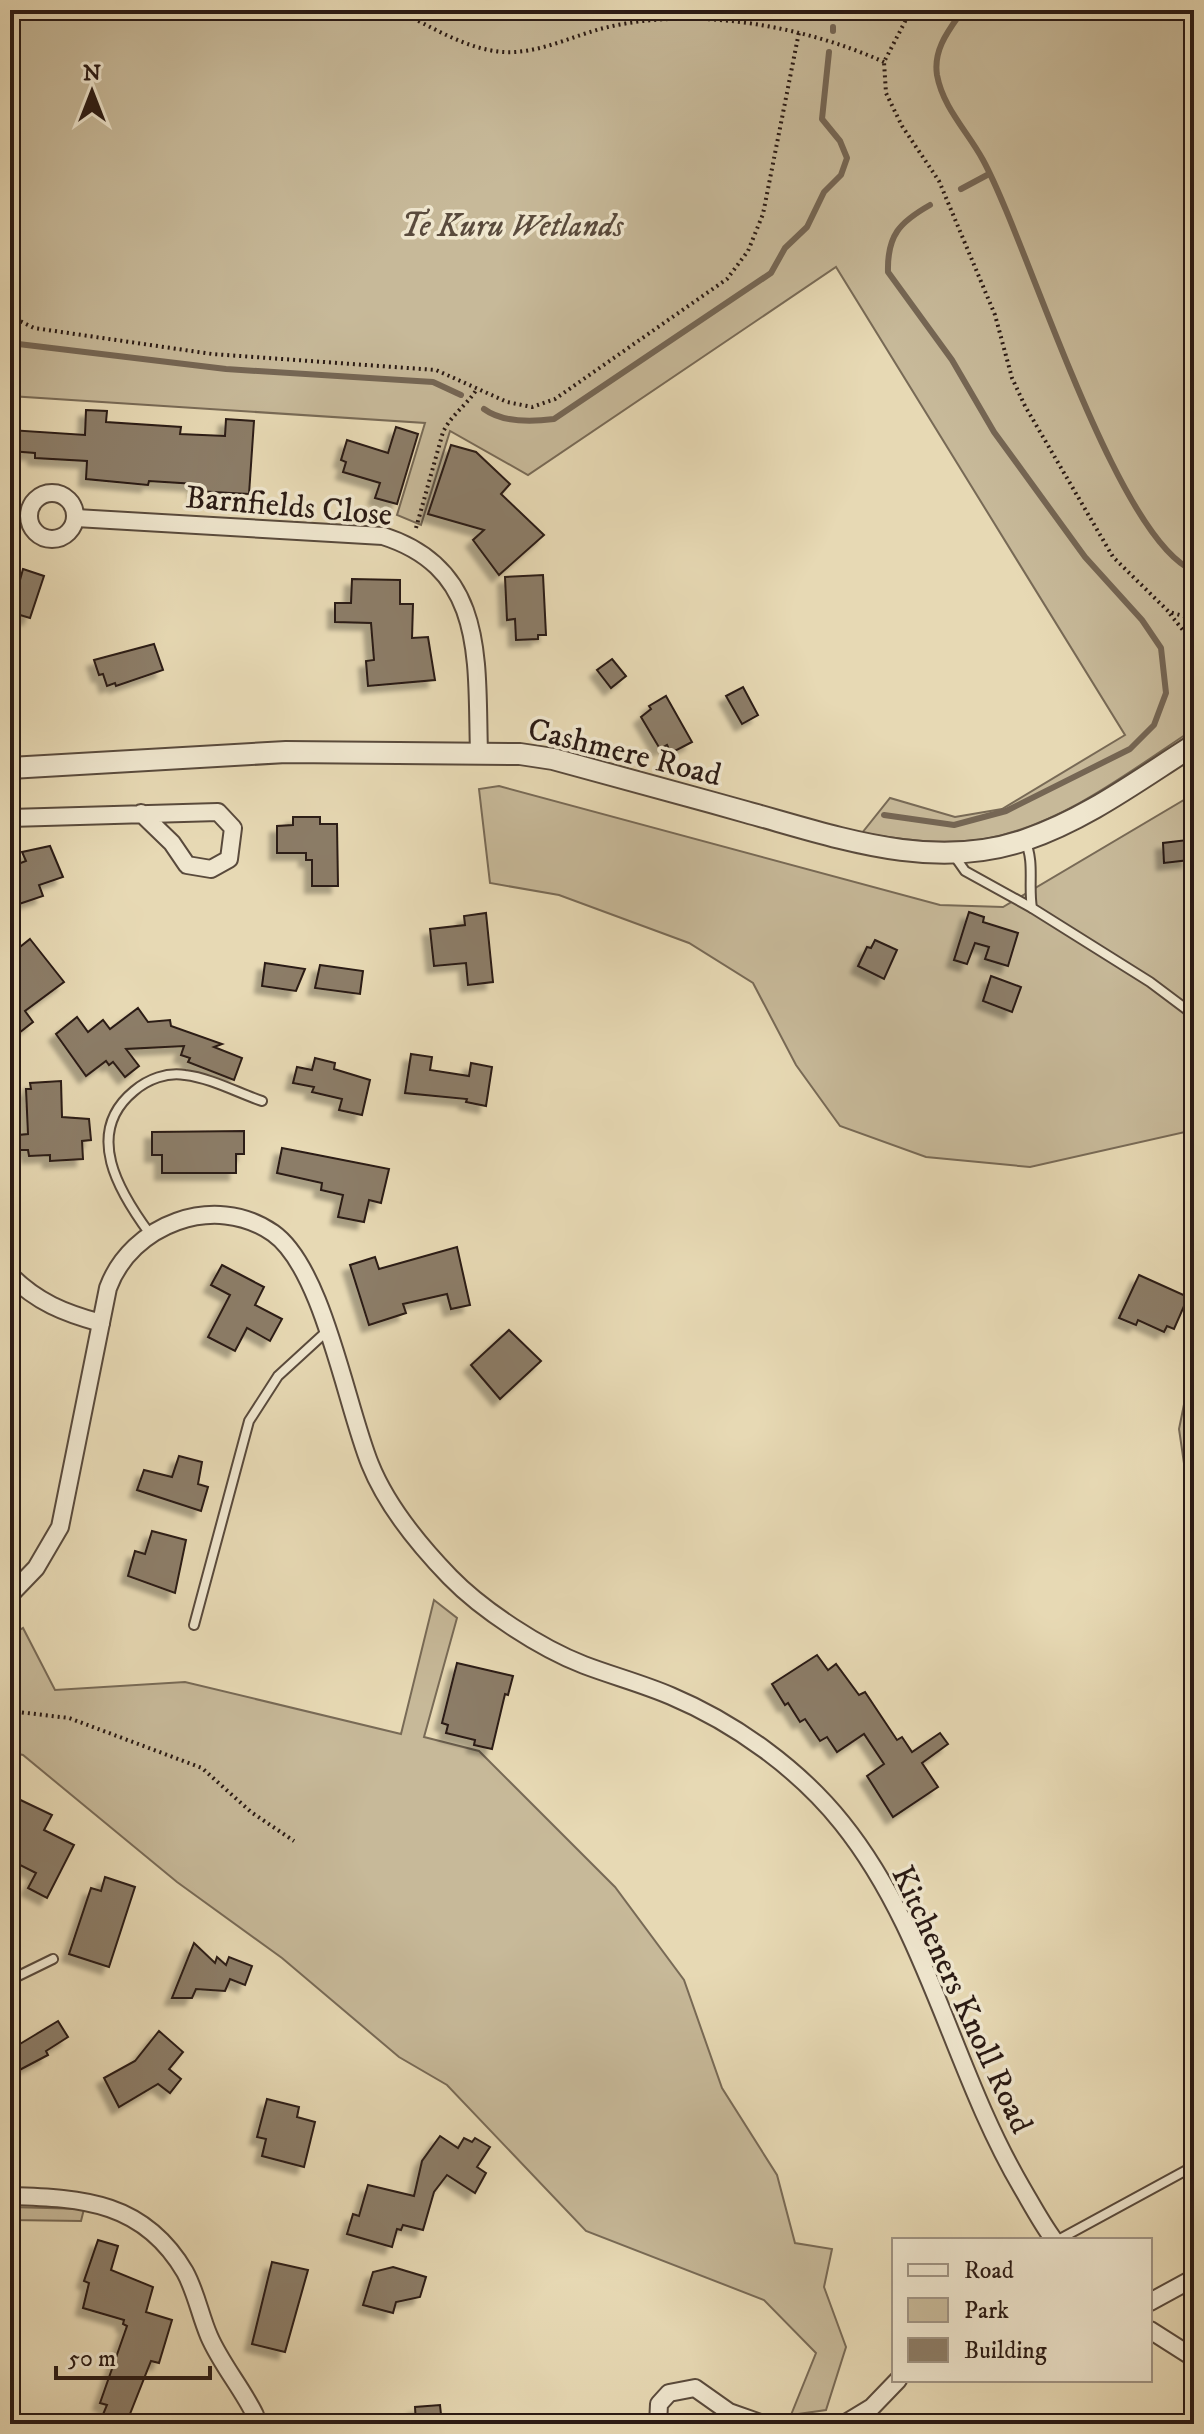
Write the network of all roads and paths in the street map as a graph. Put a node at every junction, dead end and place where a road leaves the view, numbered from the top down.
1 (397, 10) edge
2 (911, 10) edge
3 (799, 32) junction
4 (884, 62) junction
5 (10, 316) edge
6 (477, 389) junction
7 (76, 518) dead end
8 (416, 528) dead end
9 (1169, 612) junction
10 (1194, 619) edge
11 (1194, 644) edge
12 (1194, 745) edge
13 (479, 752) junction
14 (10, 768) edge
15 (141, 813) junction
16 (10, 818) edge
17 (1024, 840) junction
18 (953, 853) junction
19 (1032, 908) junction
20 (1194, 1015) edge
21 (262, 1101) dead end
22 (150, 1234) junction
23 (10, 1275) edge
24 (101, 1323) junction
25 (326, 1332) junction
26 (10, 1595) edge
27 (194, 1625) dead end
28 (10, 1711) edge
29 (294, 1841) dead end
30 (53, 1959) dead end
31 (10, 1980) edge
32 (1194, 2166) edge
33 (10, 2196) edge
34 (1051, 2238) edge
35 (1194, 2278) edge
36 (1152, 2301) edge
37 (1152, 2331) edge
38 (1194, 2358) edge
39 (896, 2382) edge
40 (258, 2421) edge
41 (658, 2424) edge
42 (763, 2424) edge
43 (844, 2424) edge

1 - 3 path
2 - 4 path
3 - 4 path
3 - 6 path
4 - 9 path
5 - 6 path
6 - 8 path
7 - 13 street, Barnfields Close
9 - 10 path
9 - 11 path
12 - 17 street, Cashmere Road
13 - 14 street, Cashmere Road
13 - 18 street, Cashmere Road
15 - 15 street
15 - 16 street
17 - 18 street, Cashmere Road
17 - 19 lane
18 - 19 lane
19 - 20 lane
21 - 22 lane
22 - 24 street, Kitcheners Knoll Road
22 - 25 street, Kitcheners Knoll Road
23 - 24 street
24 - 26 street, Kitcheners Knoll Road
25 - 27 lane
25 - 34 street, Kitcheners Knoll Road
28 - 29 path
30 - 31 lane
32 - 34 lane
33 - 40 street
35 - 36 street
37 - 38 street
39 - 43 street
41 - 42 street

